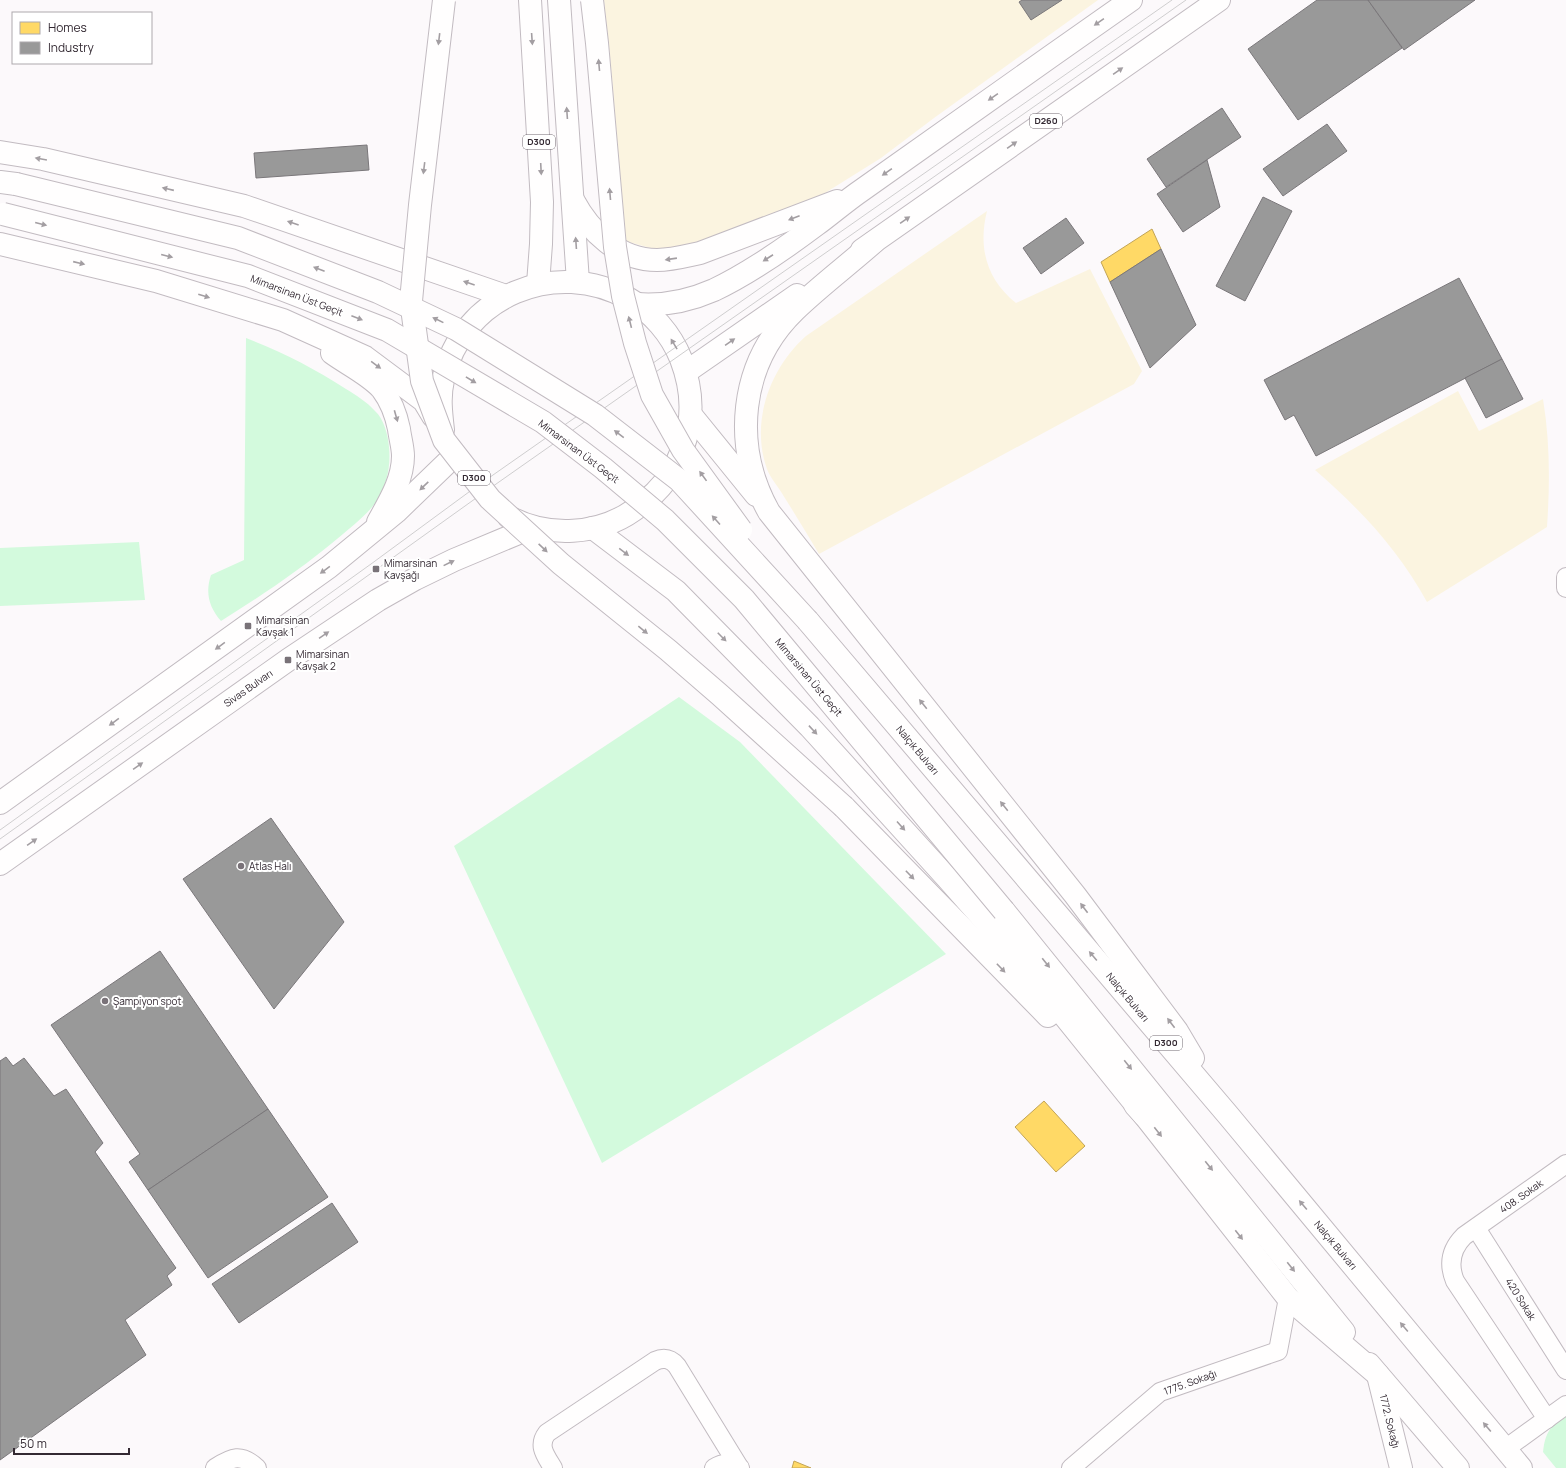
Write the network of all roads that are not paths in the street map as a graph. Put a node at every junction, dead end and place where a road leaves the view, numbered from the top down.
1 (444, 0) edge
2 (530, 0) edge
3 (559, 0) edge
4 (592, 0) edge
5 (1131, 0) edge
6 (1219, 0) edge
7 (0, 152) edge
8 (8, 183) edge
9 (856, 194) junction
10 (573, 200) junction
11 (2, 214) edge
12 (874, 242) junction
13 (0, 244) edge
14 (578, 282) junction
15 (538, 284) junction
16 (506, 296) junction
17 (637, 304) junction
18 (283, 320) junction
19 (686, 372) junction
20 (691, 415) junction
21 (443, 433) junction
22 (452, 458) junction
23 (770, 512) junction
24 (533, 527) junction
25 (593, 528) junction
26 (363, 541) junction
27 (1566, 577) edge
28 (1566, 588) edge
29 (808, 621) junction
30 (0, 803) edge
31 (0, 864) edge
32 (1228, 1115) junction
33 (1145, 1116) junction
34 (1566, 1164) edge
35 (1476, 1228) junction
36 (1288, 1298) junction
37 (1566, 1370) edge
38 (1378, 1375) junction
39 (1566, 1405) edge
40 (1547, 1419) junction
41 (1505, 1449) junction
42 (215, 1468) edge
43 (257, 1468) edge
44 (553, 1468) edge
45 (714, 1468) edge
46 (740, 1468) edge
47 (1071, 1468) edge
48 (1401, 1468) edge
49 (1458, 1468) edge
50 (1521, 1468) edge

1 -> 33 main road, D300, bridge
2 -> 15 main road, D300
10 -> 3 main road, D300
29 -> 4 main road, D300, bridge
5 -> 9 main road
12 -> 6 main road, D260
16 -> 7 main road
29 -> 8 main road, bridge
9 -> 10 main road
9 -> 17 main road
14 -> 10 main road, D300
11 -> 38 main road, Mimarsinan Üst Geçit, bridge
19 -> 12 main road
12 - 23 main road
13 -> 18 main road
14 - 15 main road
14 - 17 main road
15 - 16 main road
16 - 21 main road
19 -> 17 main road
18 -> 21 main road
18 -> 26 main road
19 - 20 main road
20 - 23 main road
20 - 25 main road
21 - 22 main road
22 - 24 main road
22 -> 26 main road
32 -> 23 main road
24 - 25 main road
31 -> 24 main road, Sivas Bulvarı
25 -> 33 main road
26 -> 30 main road
27 - 28 street
32 -> 29 main road, Nalçık Bulvarı / D300
41 -> 32 main road, Nalçık Bulvarı / D300
33 -> 36 main road
34 - 35 street, 408. Sokak
35 - 37 street, 420 Sokak
35 - 40 street, 408. Sokak
36 - 38 main road
36 - 47 street, 1775. Sokağı
38 - 48 main road, 1772. Sokağı
38 - 49 main road
39 - 40 street
40 - 41 street
41 - 50 main road, Nalçık Bulvarı / D300
42 - 43 street
44 - 46 street
45 - 46 street

